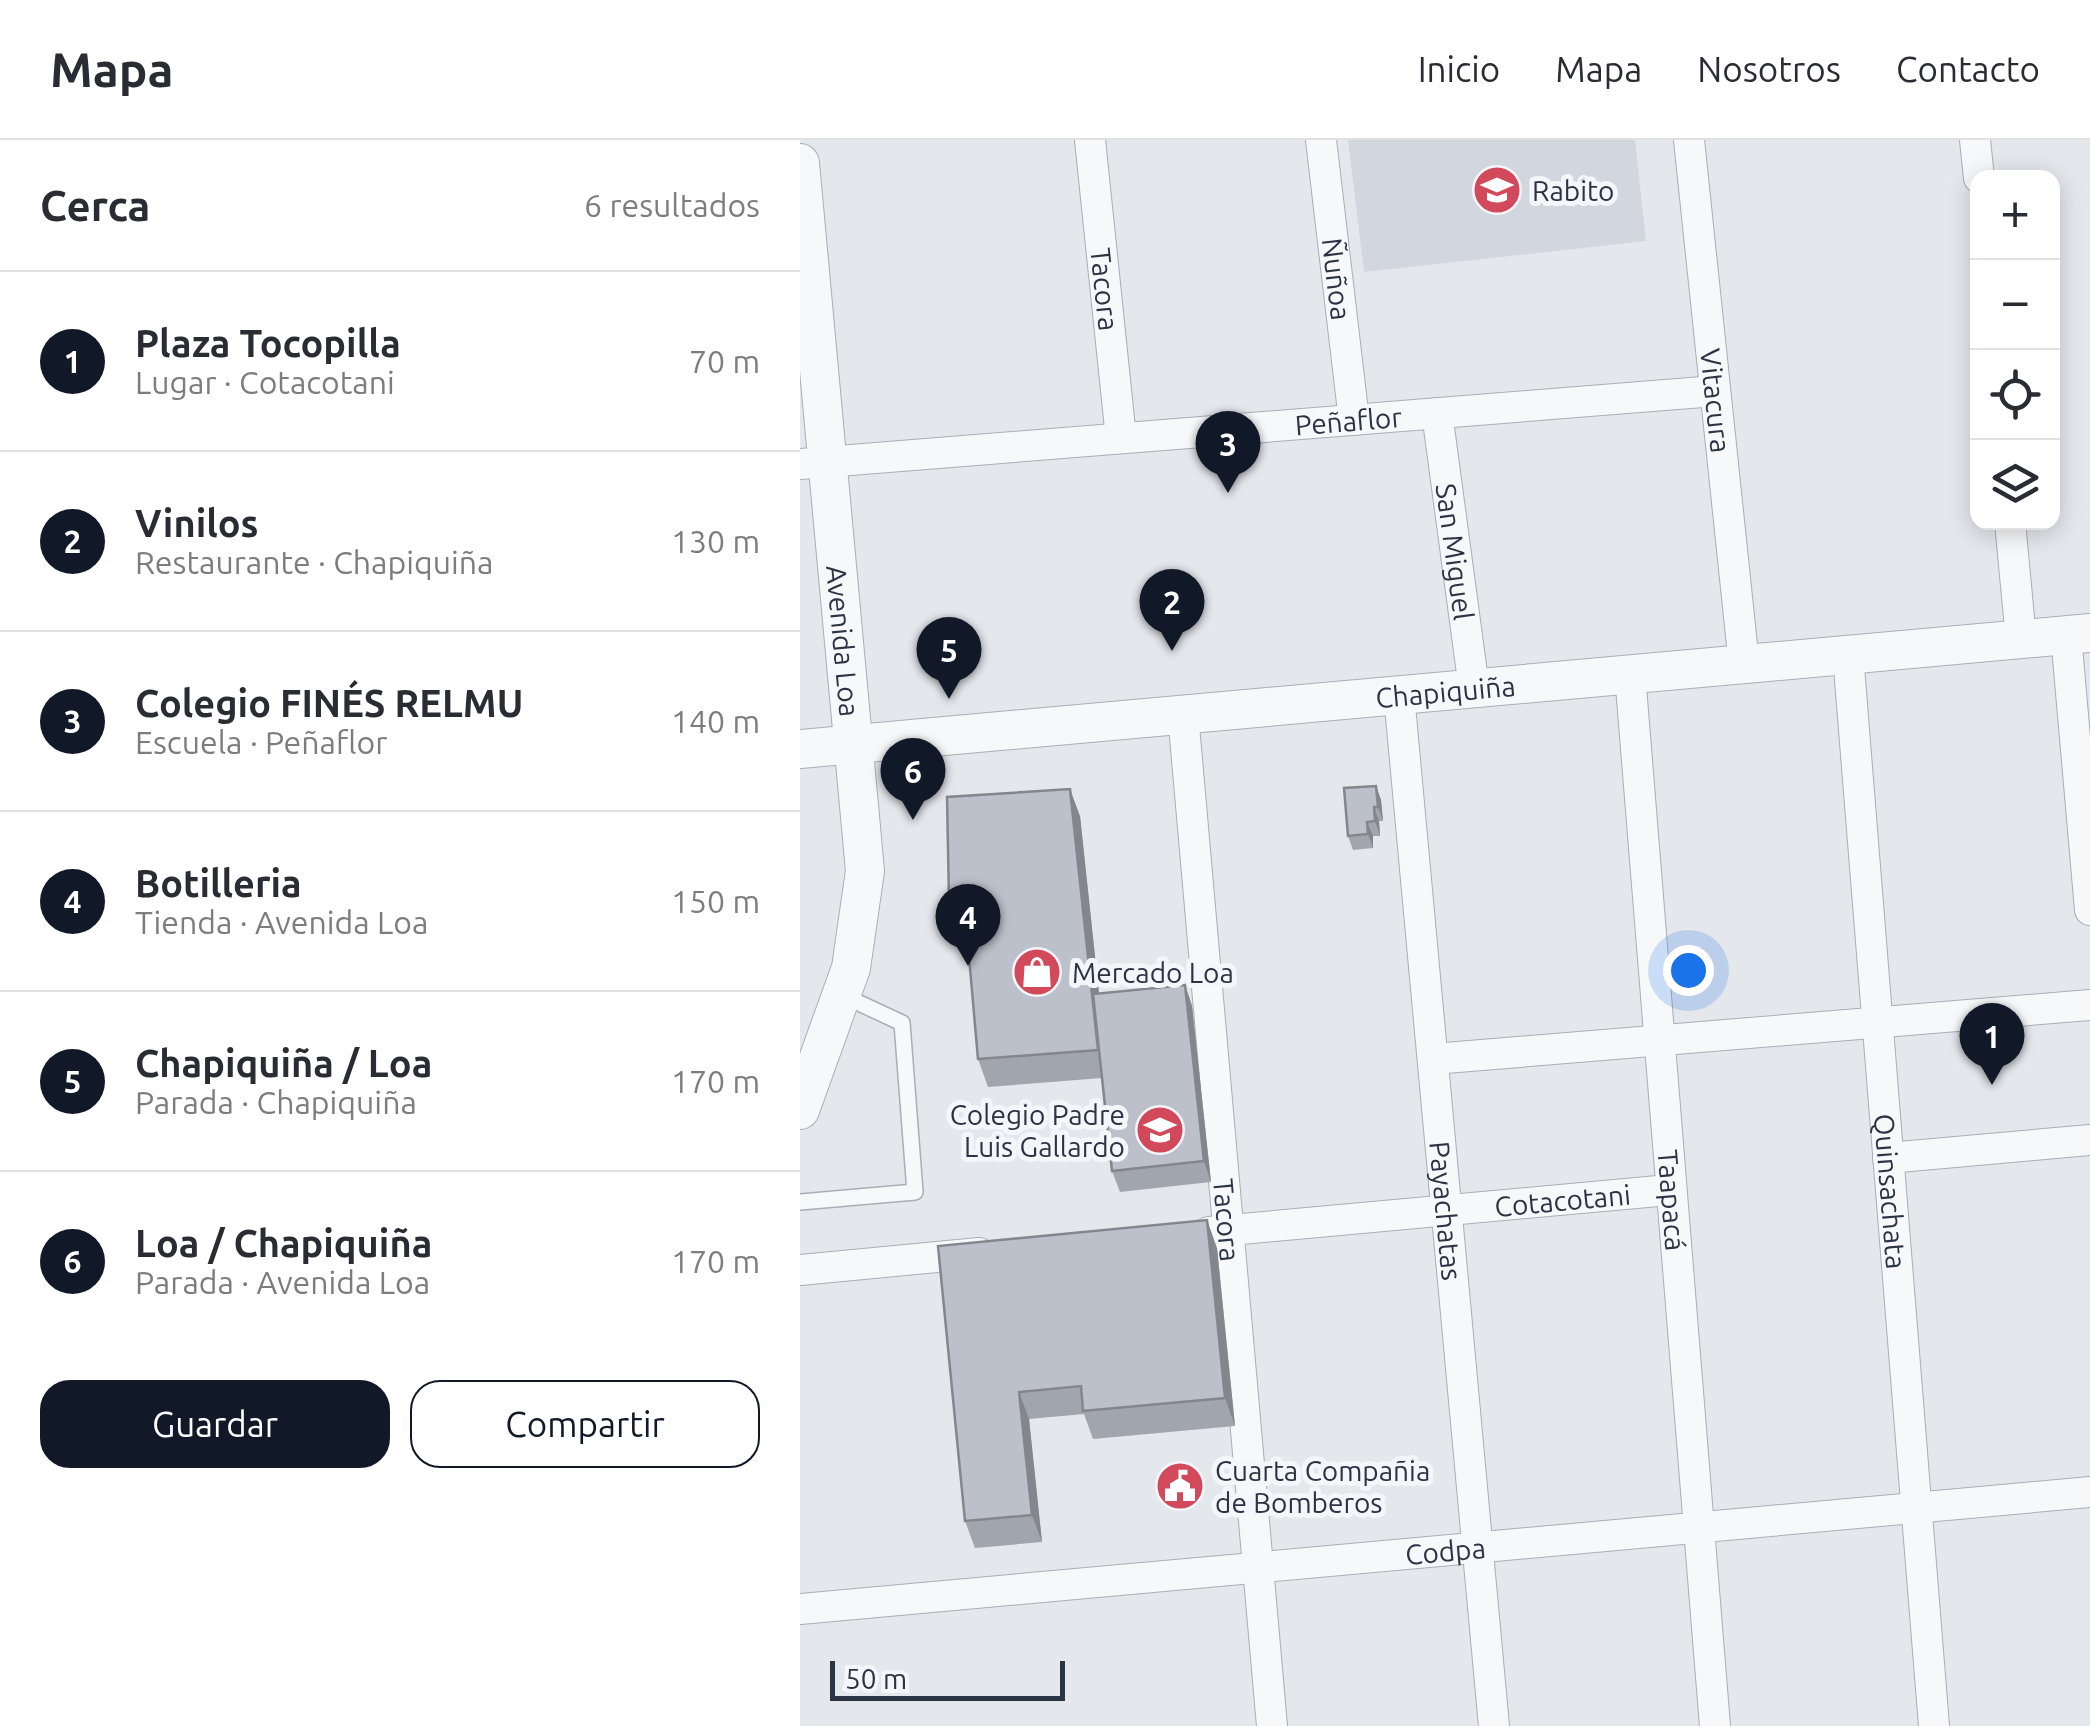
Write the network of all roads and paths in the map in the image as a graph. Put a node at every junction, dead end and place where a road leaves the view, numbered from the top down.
1 (1090, 140) edge
2 (1321, 140) edge
3 (1690, 140) edge
4 (1976, 140) edge
5 (800, 162) edge
6 (1978, 170) edge
7 (803, 234) edge
8 (1716, 391) junction
9 (1438, 413) junction
10 (1354, 420) junction
11 (1121, 438) junction
12 (814, 463) edge
13 (2011, 530) edge
14 (2078, 634) edge
15 (2021, 639) junction
16 (1848, 655) junction
17 (1744, 664) junction
18 (1630, 674) junction
19 (1474, 688) junction
20 (1400, 694) junction
21 (1183, 714) junction
22 (855, 744) junction
23 (800, 748) edge
24 (2090, 910) edge
25 (844, 996) junction
26 (2090, 1006) edge
27 (1876, 1023) junction
28 (1658, 1041) junction
29 (1434, 1059) junction
30 (800, 1110) edge
31 (2090, 1140) edge
32 (1888, 1158) junction
33 (1669, 1190) junction
34 (800, 1202) edge
35 (1448, 1210) junction
36 (1226, 1230) junction
37 (1187, 1234) edge
38 (1013, 1250) edge
39 (800, 1270) edge
40 (2090, 1492) edge
41 (1916, 1508) junction
42 (1698, 1528) junction
43 (1478, 1548) junction
44 (1260, 1568) junction
45 (800, 1609) edge
46 (1272, 1726) edge
47 (1494, 1726) edge
48 (1715, 1726) edge
49 (1934, 1726) edge

1 - 11 street, Tacora
2 - 10 street, Ñuñoa
3 - 8 street, Vitacura
4 - 6 street
5 - 7 street, Avenida Loa
7 - 12 street, Avenida Loa
8 - 9 street, Peñaflor
8 - 17 street, Vitacura
9 - 10 street, Peñaflor
9 - 19 street, San Miguel
10 - 11 street, Peñaflor
11 - 12 street, Peñaflor
12 - 22 street, Avenida Loa
13 - 15 street
14 - 15 street, Chapiquiña
14 - 24 street
15 - 16 street, Chapiquiña
16 - 17 street, Chapiquiña
16 - 27 street, Quinsachata
17 - 18 street, Chapiquiña
18 - 19 street, Chapiquiña
18 - 28 street, Taapacá
19 - 20 street, Chapiquiña
20 - 21 street, Chapiquiña
20 - 29 street, Payachatas
21 - 22 street, Chapiquiña
21 - 36 street, Tacora
22 - 23 street, Chapiquiña
22 - 25 street, Avenida Loa
25 - 30 street, Avenida Loa
25 - 34 lane
26 - 27 street
27 - 28 street
27 - 32 street, Quinsachata
28 - 29 street
28 - 33 street, Taapacá
29 - 35 street, Payachatas
31 - 32 street
32 - 41 street, Quinsachata
33 - 35 street, Cotacotani
33 - 42 street, Taapacá
35 - 36 street, Cotacotani
35 - 43 street, Payachatas
36 - 37 street, Cotacotani
36 - 44 street, Tacora
38 - 39 street
40 - 41 street, Codpa
41 - 42 street, Codpa
41 - 49 street, Quinsachata
42 - 43 street, Codpa
42 - 48 street, Taapacá
43 - 44 street, Codpa
43 - 47 street, Payachatas
44 - 45 street, Codpa
44 - 46 street, Tacora

